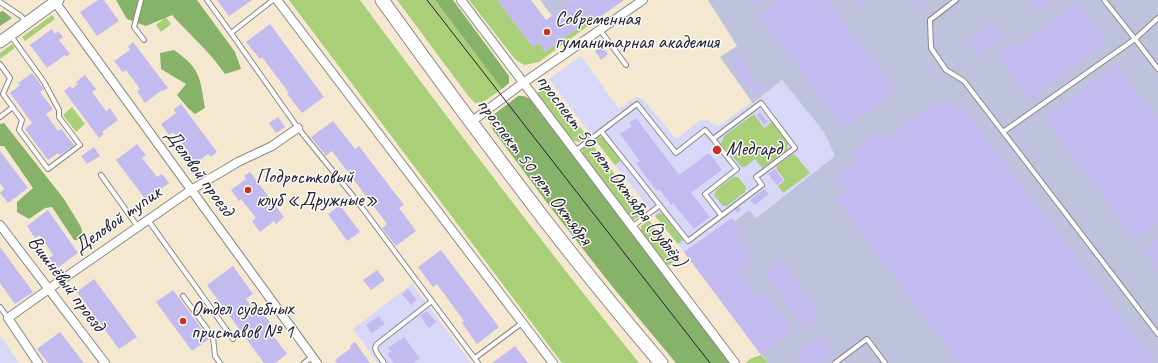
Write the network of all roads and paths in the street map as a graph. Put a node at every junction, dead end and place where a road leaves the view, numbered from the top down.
1 (142, 0) edge
2 (207, 0) edge
3 (273, 0) edge
4 (277, 0) edge
5 (382, 0) edge
6 (461, 0) edge
7 (643, 0) edge
8 (956, 0) edge
9 (1104, 0) edge
10 (56, 1) edge
11 (0, 2) edge
12 (1158, 18) edge
13 (27, 23) junction
14 (600, 30) junction
15 (231, 33) junction
16 (10, 35) junction
17 (1135, 39) junction
18 (144, 40) dead end
19 (0, 42) edge
20 (0, 64) edge
21 (626, 65) dead end
22 (1158, 69) edge
23 (523, 83) junction
24 (12, 107) junction
25 (0, 116) edge
26 (471, 122) junction
27 (298, 128) junction
28 (602, 131) junction
29 (1003, 132) junction
30 (713, 139) junction
31 (575, 151) junction
32 (101, 175) dead end
33 (191, 190) junction
34 (660, 205) junction
35 (721, 215) junction
36 (148, 220) junction
37 (0, 225) edge
38 (138, 227) junction
39 (632, 227) junction
40 (50, 289) junction
41 (183, 296) dead end
42 (432, 301) junction
43 (0, 307) edge
44 (8, 318) junction
45 (522, 323) junction
46 (1158, 334) edge
47 (233, 339) dead end
48 (475, 358) junction
49 (314, 360) edge
50 (38, 363) edge
51 (105, 363) edge
52 (220, 363) edge
53 (304, 363) edge
54 (384, 363) edge
55 (478, 363) edge
56 (553, 363) edge
57 (661, 363) edge
58 (734, 363) edge
59 (835, 363) edge
60 (885, 363) edge

1 - 18 lane
2 - 15 lane
3 - 15 lane
4 - 45 street
5 - 26 main road, проспект 50 лет Октября
6 - 23 street, проспект 50 лет Октября (дублёр)
7 - 14 street
8 - 29 lane
9 - 17 lane
10 - 13 street
10 - 33 street, Деловой проезд
11 - 13 lane
12 - 17 lane
13 - 16 street
14 - 21 lane
14 - 23 street
15 - 27 lane
16 - 19 street
16 - 24 lane
17 - 22 lane
17 - 29 lane
20 - 24 lane
23 - 26 street
23 - 31 street, проспект 50 лет Октября (дублёр)
24 - 25 lane
26 - 57 main road, проспект 50 лет Октября
27 - 33 street, Деловой тупик
27 - 42 lane
28 - 30 lane
28 - 31 lane
28 - 34 lane
29 - 46 lane
30 - 35 lane
30 - 35 lane
31 - 39 street, проспект 50 лет Октября (дублёр)
32 - 38 lane
33 - 36 street, Деловой тупик
33 - 49 street, Деловой проезд
34 - 35 lane
34 - 39 lane
36 - 38 street, Деловой тупик
36 - 47 lane
37 - 40 street, Вишнёвый проезд
38 - 40 street, Деловой тупик
39 - 58 street, проспект 50 лет Октября (дублёр)
40 - 44 street, Деловой тупик
40 - 51 street, Вишнёвый проезд
41 - 52 lane
42 - 48 lane
42 - 54 lane
43 - 44 lane
44 - 50 street
45 - 48 lane
45 - 56 street
48 - 55 lane
49 - 53 lane
59 - 60 lane

